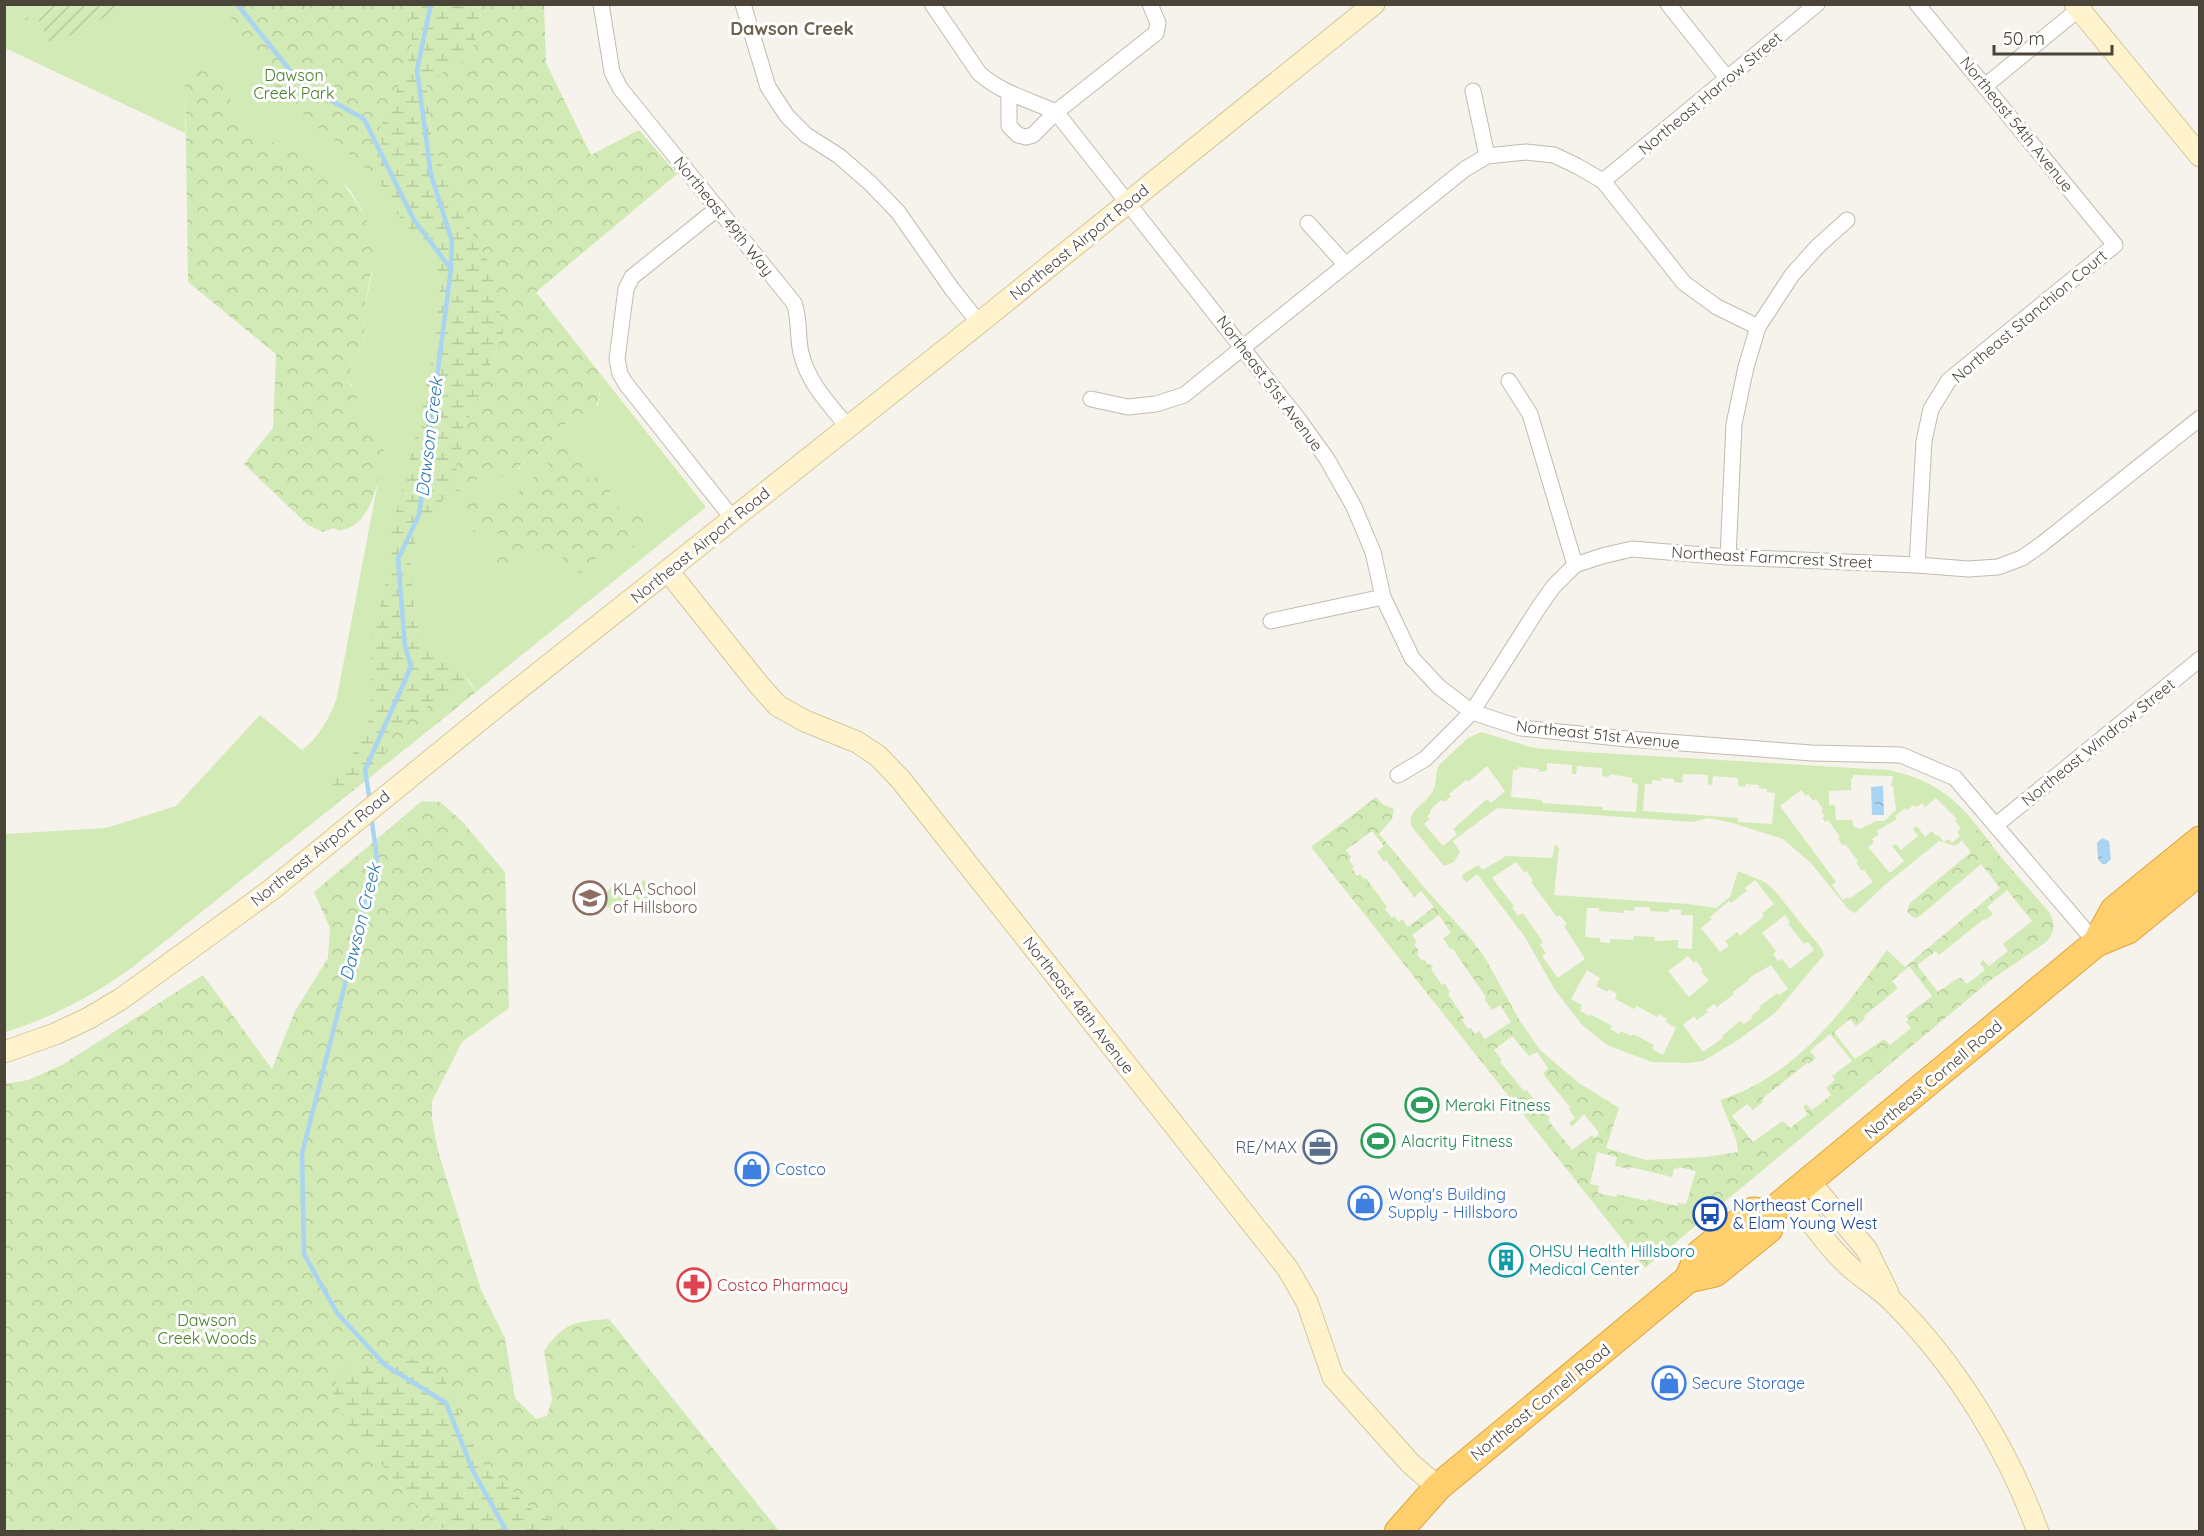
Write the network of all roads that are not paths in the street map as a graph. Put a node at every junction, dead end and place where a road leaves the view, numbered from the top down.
1 (601, 4) edge
2 (743, 4) edge
3 (932, 4) edge
4 (1150, 4) edge
5 (1374, 4) edge
6 (1668, 4) edge
7 (1817, 4) edge
8 (1917, 4) edge
9 (2077, 7) edge
10 (1727, 78) junction
11 (1985, 86) junction
12 (1473, 91) dead end
13 (1009, 93) junction
14 (1056, 112) junction
15 (1487, 156) junction
16 (2199, 156) edge
17 (1603, 181) junction
18 (1128, 202) junction
19 (718, 208) junction
20 (1847, 220) dead end
21 (1308, 223) dead end
22 (2115, 245) joint
23 (1345, 264) junction
24 (979, 322) junction
25 (1758, 327) junction
26 (1243, 347) junction
27 (1509, 381) dead end
28 (1091, 399) dead end
29 (2199, 418) edge
30 (848, 428) junction
31 (733, 519) junction
32 (1728, 557) junction
33 (1575, 565) junction
34 (1917, 565) junction
35 (668, 571) junction
36 (1383, 597) junction
37 (1271, 621) dead end
38 (2199, 659) edge
39 (1472, 712) junction
40 (1398, 775) dead end
41 (1995, 825) junction
42 (2199, 840) edge
43 (2199, 871) edge
44 (2096, 943) junction
45 (4, 1052) edge
46 (1800, 1188) junction
47 (1438, 1486) junction
48 (1398, 1532) edge
49 (2038, 1532) edge

1 - 19 street, Northeast 49th Way
2 - 24 street
3 - 13 street, Northeast 51st Avenue
4 - 14 street
5 - 18 street, Northeast Airport Road
6 - 10 street
7 - 10 street, Northeast Harrow Street
8 - 11 street, Northeast 54th Avenue
9 - 11 street
9 - 16 street
10 - 17 street, Northeast Harrow Street
11 - 22 street, Northeast 54th Avenue
12 - 15 street
13 - 14 street, Northeast 51st Avenue
13 - 14 street
14 - 18 street, Northeast 51st Avenue
15 - 17 street
15 - 23 street
17 - 25 street
18 - 24 street, Northeast Airport Road
18 - 26 street, Northeast 51st Avenue
19 - 30 street, Northeast 49th Way
19 - 31 street
20 - 25 street
21 - 23 street
22 - 34 street, Northeast Stanchion Court
23 - 26 street
24 - 30 street, Northeast Airport Road
25 - 32 street
26 - 28 street
26 - 36 street, Northeast 51st Avenue
27 - 33 street
29 - 34 street, Northeast Farmcrest Street
30 - 31 street, Northeast Airport Road
31 - 35 street, Northeast Airport Road
32 - 33 street, Northeast Farmcrest Street
32 - 34 street, Northeast Farmcrest Street
33 - 39 street, Northeast Farmcrest Street
35 - 45 street, Northeast Airport Road
35 - 47 street, Northeast 48th Avenue
36 - 37 street
36 - 39 street, Northeast 51st Avenue
38 - 41 street, Northeast Windrow Street
39 - 40 street, Northeast Farmcrest Street
39 - 41 street, Northeast 51st Avenue
41 - 44 street, Northeast 51st Avenue
42 - 44 highway, Northeast Cornell Road
43 - 44 highway, Northeast Cornell Road
44 - 46 highway, Northeast Cornell Road
46 - 47 highway, Northeast Cornell Road
46 - 49 street
47 - 48 highway, Northeast Cornell Road

